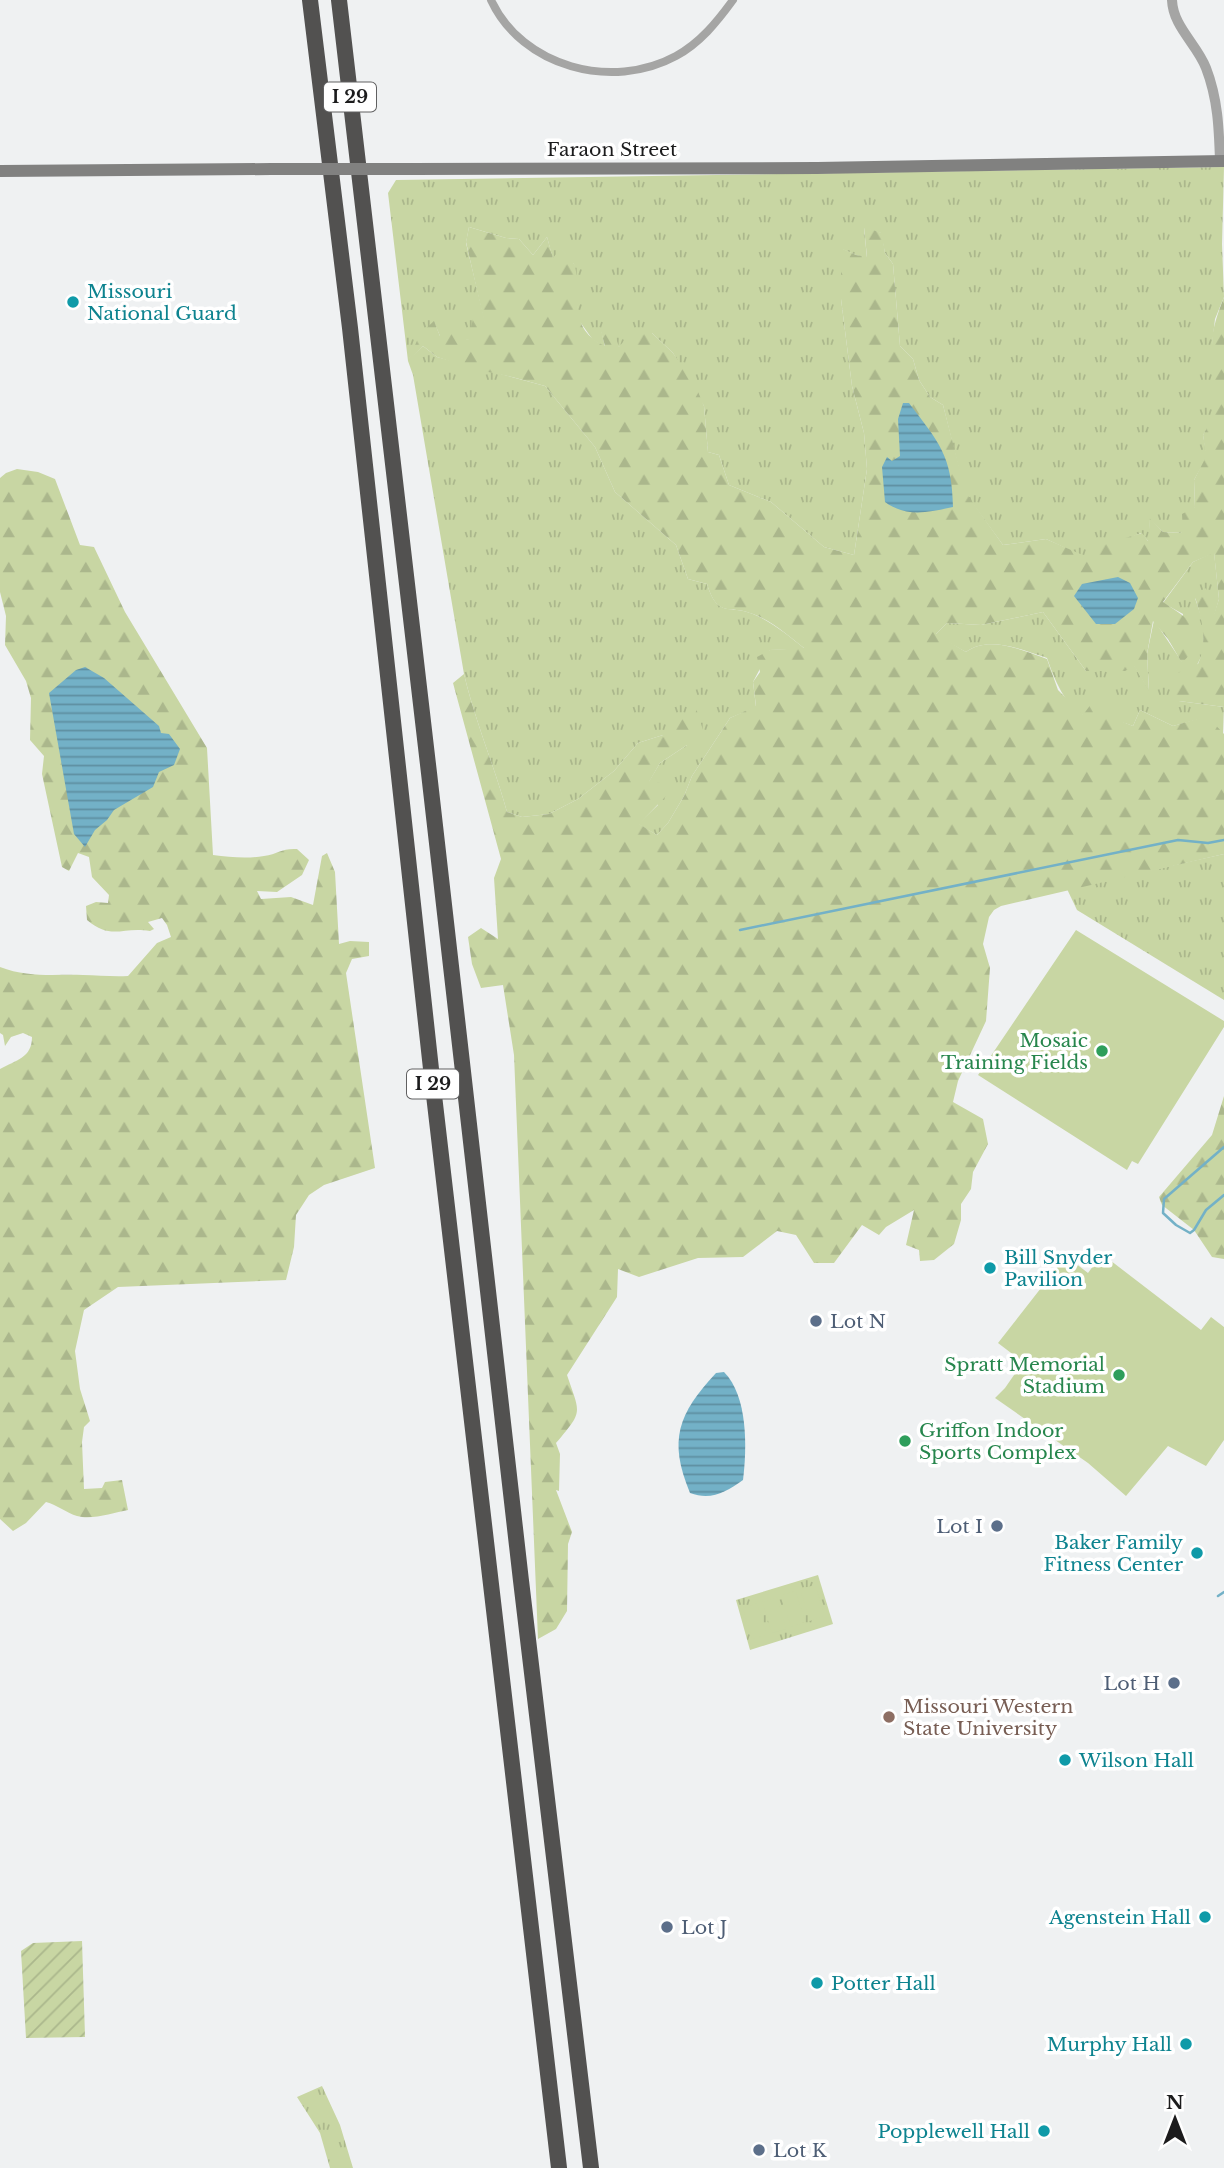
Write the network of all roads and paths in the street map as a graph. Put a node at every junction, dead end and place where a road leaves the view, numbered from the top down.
1 (310, 0) edge
2 (339, 0) edge
3 (733, 0) edge
4 (1172, 0) edge
5 (494, 1) edge
6 (1222, 161) edge
7 (0, 171) edge
8 (559, 2168) edge
9 (591, 2168) edge

1 - 8 highway, I 29
2 - 9 highway, I 29
3 - 5 street
4 - 6 street
6 - 7 main road, Faraon Street, bridge

